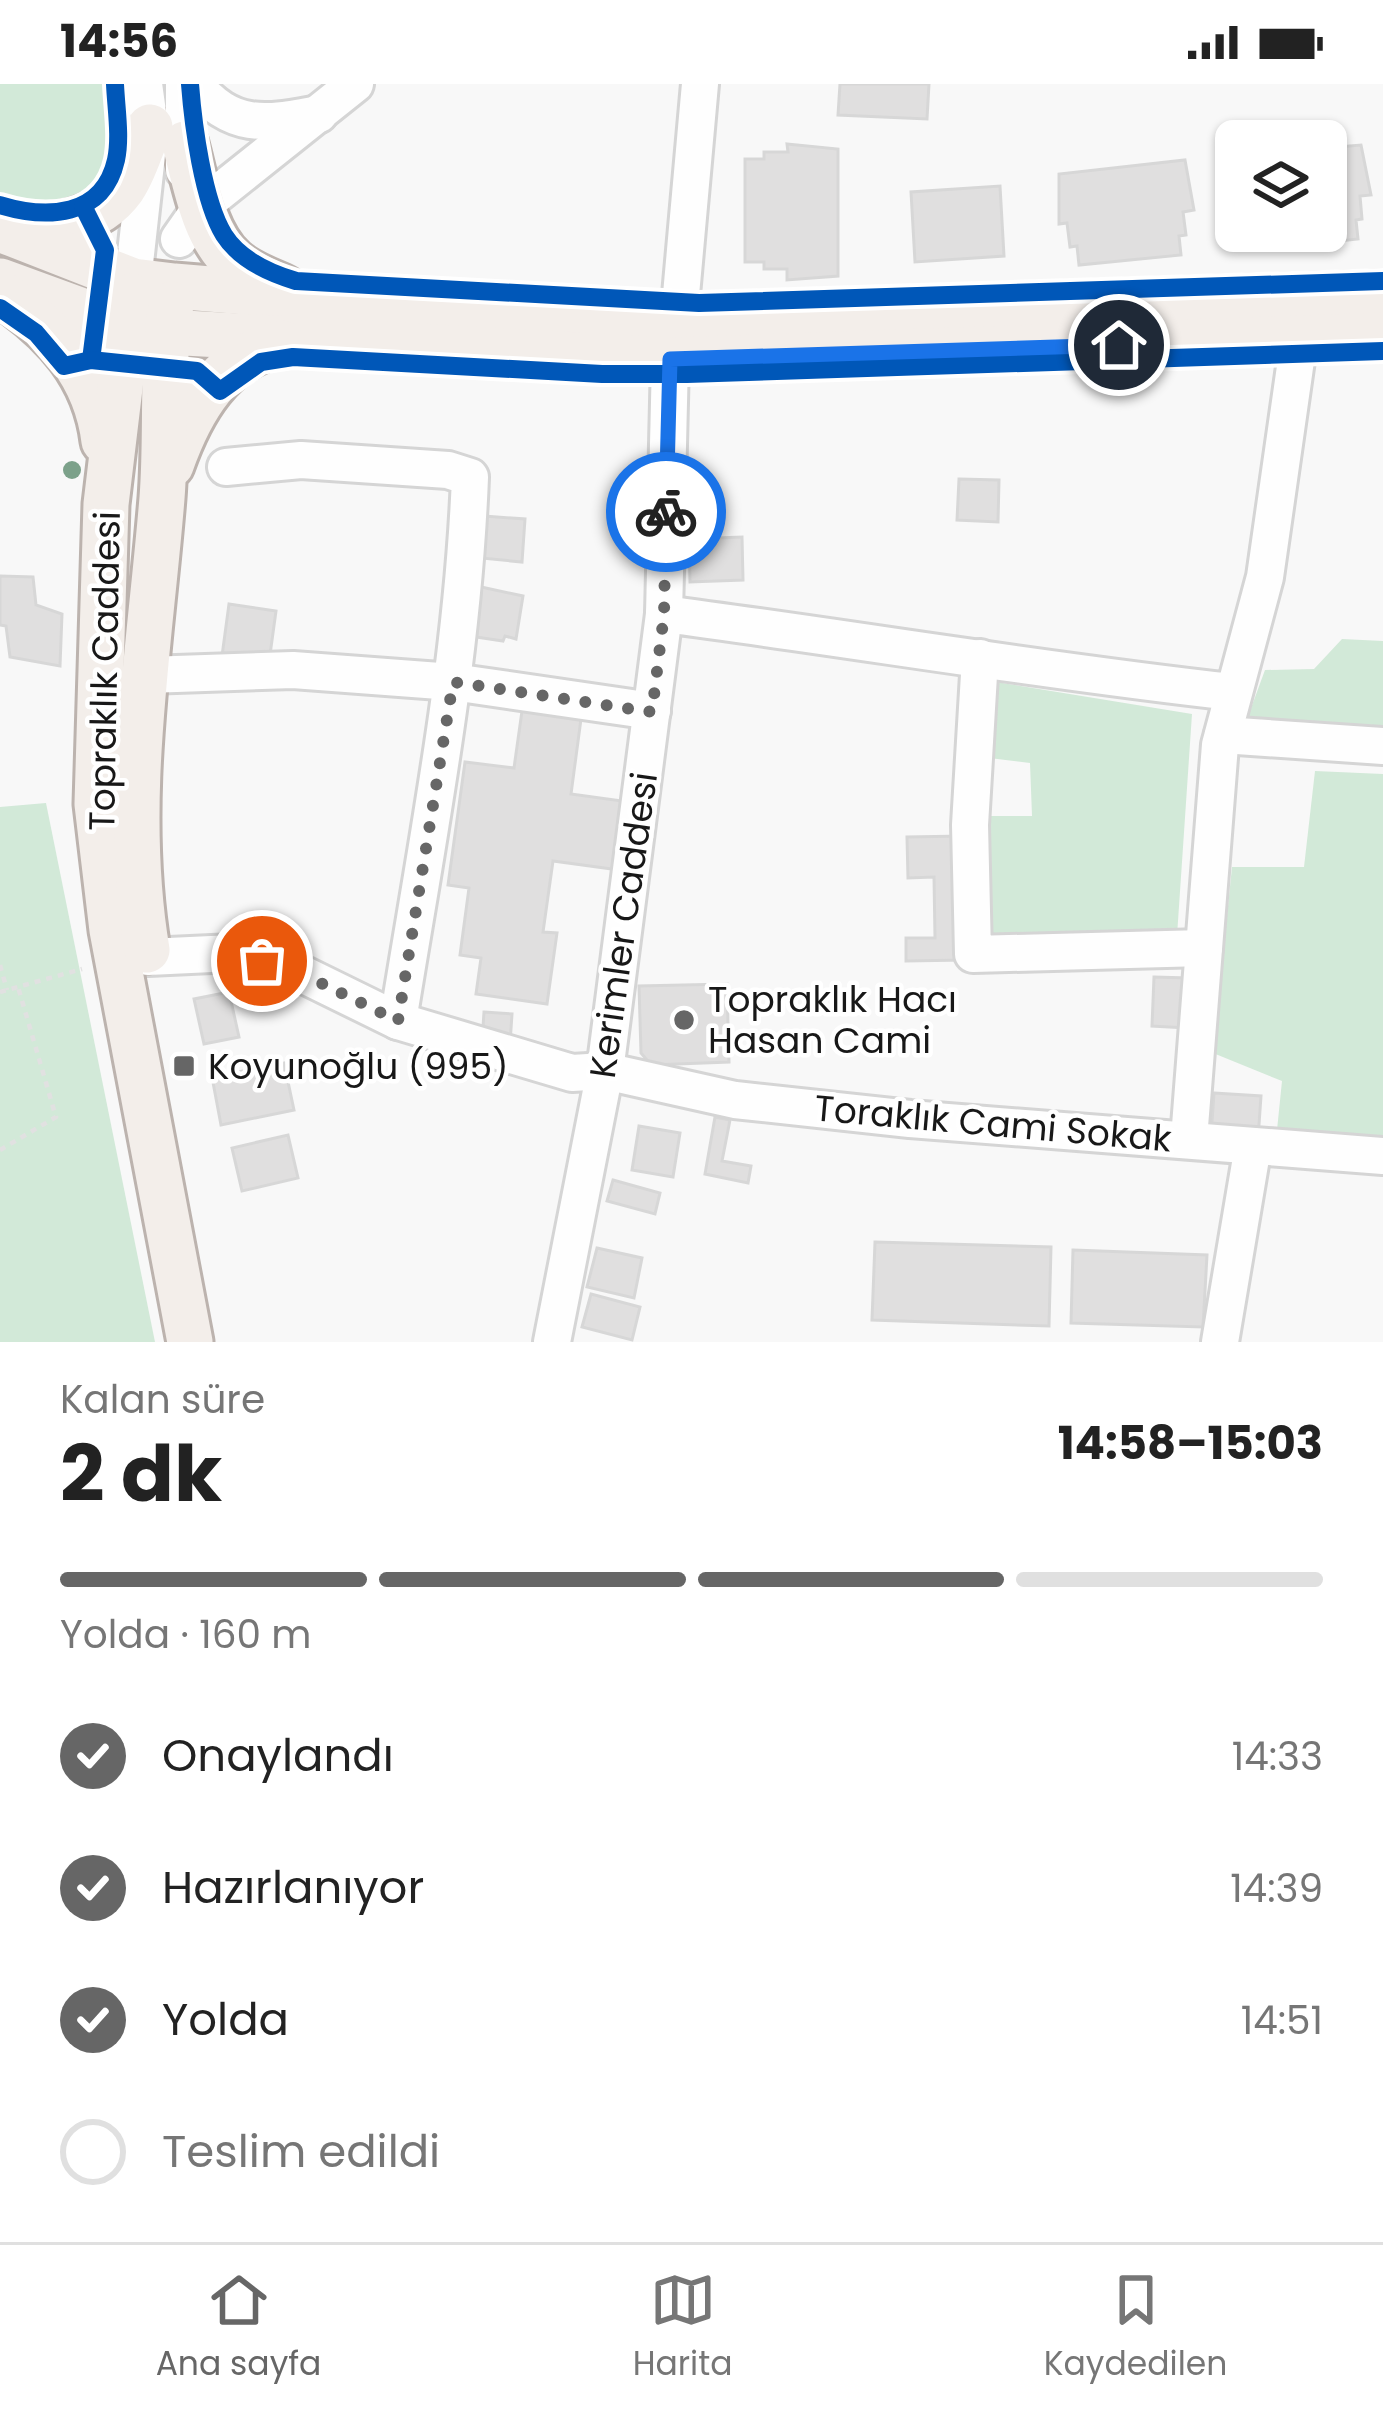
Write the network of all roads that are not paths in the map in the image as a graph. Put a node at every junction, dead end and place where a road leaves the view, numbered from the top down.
1 (184, 84) edge
2 (194, 84) edge
3 (355, 84) edge
4 (700, 84) edge
5 (323, 113) junction
6 (160, 118) edge
7 (190, 222) junction
8 (0, 226) edge
9 (0, 281) edge
10 (153, 284) junction
11 (0, 292) edge
12 (1383, 294) edge
13 (301, 318) junction
14 (146, 329) junction
15 (1383, 335) edge
16 (675, 338) junction
17 (1299, 339) junction
18 (226, 467) dead end
19 (162, 491) junction
20 (106, 504) junction
21 (664, 614) junction
22 (980, 658) junction
23 (147, 675) junction
24 (453, 682) junction
25 (1232, 692) junction
26 (652, 712) junction
27 (1222, 735) junction
28 (1383, 746) edge
29 (1204, 948) junction
30 (132, 958) junction
31 (398, 1021) junction
32 (605, 1071) junction
33 (1189, 1139) junction
34 (1253, 1146) junction
35 (1383, 1156) edge
36 (190, 1342) edge
37 (221, 1342) edge
38 (552, 1342) edge
39 (1220, 1342) edge

1 - 6 street
2 - 5 street
3 - 5 street
4 - 16 street, Kerimler Caddesi
5 - 7 street
6 - 7 main road
6 - 8 main road
6 - 10 street
7 - 10 street
7 - 13 main road
8 - 10 main road
9 - 14 main road
10 - 13 main road
10 - 14 main road, Topraklık Caddesi
11 - 20 main road
12 - 16 main road
13 - 14 main road
13 - 16 main road
13 - 19 main road
14 - 19 main road, Topraklık Caddesi
14 - 20 main road, Topraklık Caddesi
15 - 17 main road
16 - 17 main road
16 - 21 street, Kerimler Caddesi
17 - 25 street
18 - 24 street
19 - 23 main road, Topraklık Caddesi
20 - 30 main road, Topraklık Caddesi
21 - 22 street
21 - 26 street, Kerimler Caddesi
22 - 25 street
22 - 29 street
23 - 24 street
23 - 30 main road, Topraklık Caddesi
24 - 26 street
24 - 31 street
25 - 27 street
26 - 32 street, Kerimler Caddesi
27 - 28 street
27 - 29 street
29 - 33 street
30 - 31 street, Toraklık Cami Sokak
30 - 36 main road, Topraklık Caddesi
30 - 37 main road, Topraklık Caddesi
31 - 32 street, Toraklık Cami Sokak
32 - 33 street, Toraklık Cami Sokak
32 - 38 street, Kerimler Caddesi
33 - 34 street, Toraklık Cami Sokak
34 - 35 street, Toraklık Cami Sokak
34 - 39 street

